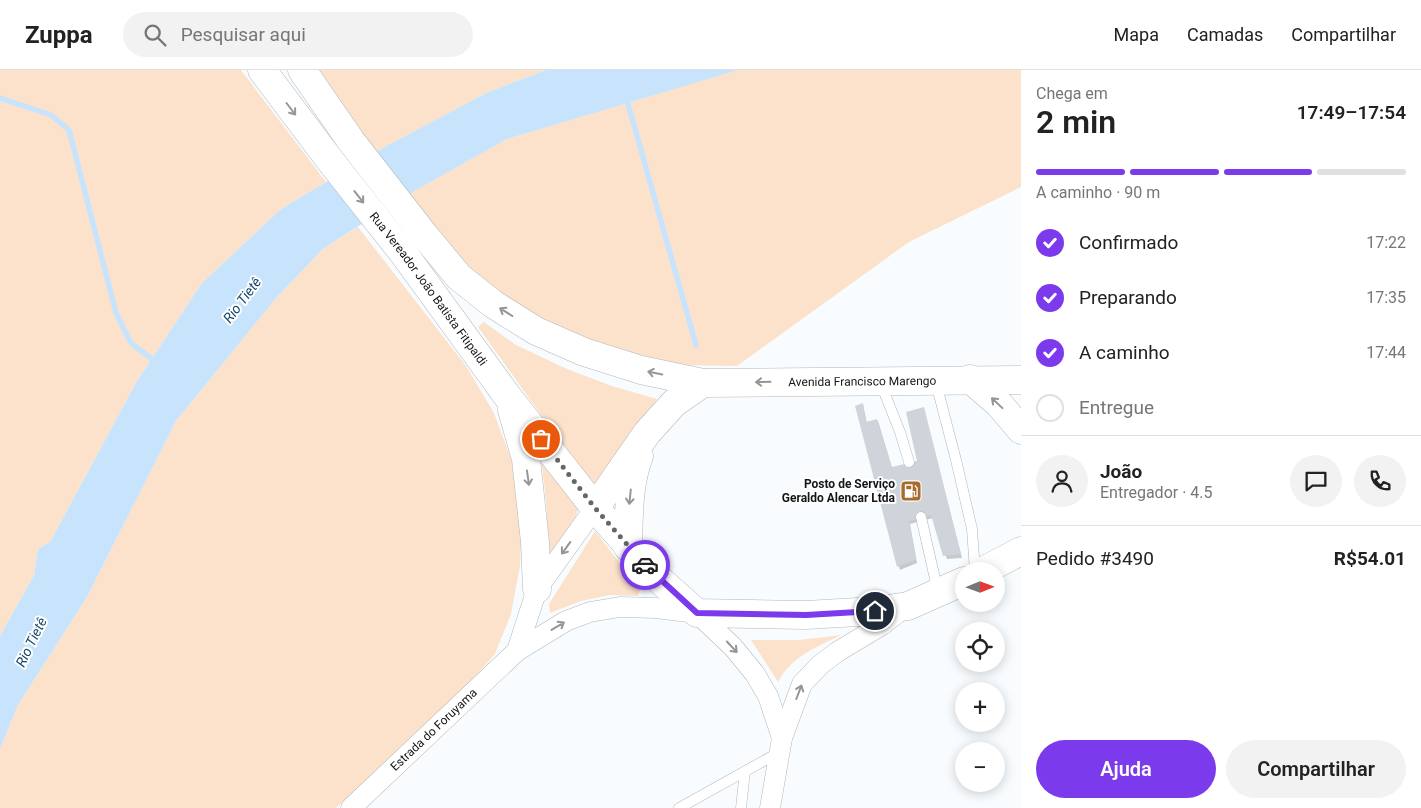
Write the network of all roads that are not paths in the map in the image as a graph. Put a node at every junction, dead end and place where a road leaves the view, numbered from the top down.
1 (262, 70) edge
2 (302, 70) edge
3 (970, 379) junction
4 (880, 380) junction
5 (935, 380) junction
6 (1021, 380) edge
7 (703, 383) junction
8 (508, 397) junction
9 (1021, 430) edge
10 (647, 433) junction
11 (909, 462) dead end
12 (595, 508) junction
13 (921, 517) dead end
14 (1021, 530) edge
15 (628, 547) junction
16 (1002, 561) edge
17 (974, 562) edge
18 (955, 586) edge
19 (537, 589) junction
20 (938, 594) junction
21 (908, 606) junction
22 (697, 613) junction
23 (517, 651) junction
24 (780, 745) junction
25 (745, 771) junction
26 (351, 808) edge
27 (679, 808) edge
28 (741, 808) edge
29 (770, 808) edge

1 -> 8 main road, Rua Vereador João Batista Fitipaldi
7 -> 2 main road
3 - 5 main road, Avenida Francisco Marengo
3 - 6 main road, Avenida Francisco Marengo
9 -> 3 main road
4 - 5 main road, Avenida Francisco Marengo
4 -> 7 main road, Avenida Francisco Marengo
4 - 11 lane
5 - 17 lane
7 - 10 main road
8 - 12 main road, Rua Vereador João Batista Fitipaldi
8 -> 19 main road
10 - 12 main road
10 -> 15 main road
12 - 15 main road
12 -> 19 street
13 - 20 lane
14 - 16 main road
15 - 22 main road
18 - 20 main road
19 - 23 street
20 - 21 main road
21 - 22 main road
24 -> 21 street
23 -> 22 street
22 -> 24 street
23 - 26 street, Estrada do Foruyama
24 - 25 lane
24 - 29 street
25 - 27 lane
25 - 28 lane

